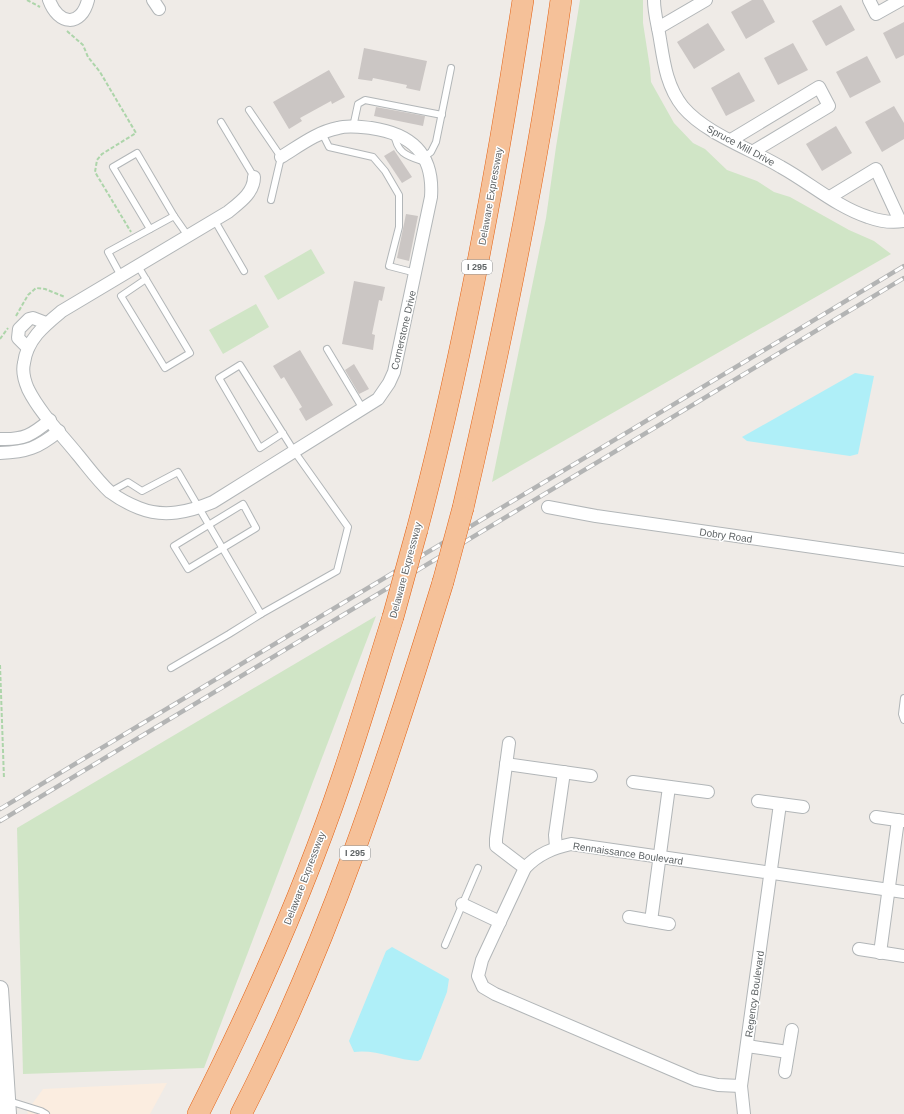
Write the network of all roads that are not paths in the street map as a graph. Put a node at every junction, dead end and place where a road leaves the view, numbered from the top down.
1 (88, 0) edge
2 (523, 0) edge
3 (561, 0) edge
4 (654, 0) edge
5 (706, 0) edge
6 (869, 0) edge
7 (901, 0) edge
8 (46, 5) edge
9 (658, 28) junction
10 (451, 68) dead end
11 (249, 110) dead end
12 (442, 115) junction
13 (221, 122) dead end
14 (353, 127) junction
15 (322, 133) junction
16 (731, 140) junction
17 (754, 151) junction
18 (281, 157) junction
19 (426, 160) junction
20 (254, 177) joint
21 (830, 197) junction
22 (271, 200) dead end
23 (174, 216) junction
24 (215, 221) junction
25 (902, 221) edge
26 (150, 229) junction
27 (188, 236) junction
28 (138, 266) junction
29 (244, 270) dead end
30 (416, 273) junction
31 (121, 276) junction
32 (146, 279) junction
33 (46, 323) junction
34 (28, 348) junction
35 (326, 349) dead end
36 (363, 409) junction
37 (50, 420) junction
38 (59, 431) junction
39 (283, 433) junction
40 (0, 439) edge
41 (294, 451) junction
42 (0, 453) edge
43 (110, 492) junction
44 (200, 507) junction
45 (548, 507) dead end
46 (209, 524) junction
47 (223, 548) junction
48 (904, 560) edge
49 (261, 614) junction
50 (171, 668) dead end
51 (904, 698) edge
52 (904, 720) edge
53 (509, 743) dead end
54 (506, 764) junction
55 (564, 772) junction
56 (591, 776) dead end
57 (633, 782) dead end
58 (669, 787) junction
59 (708, 792) dead end
60 (758, 801) dead end
61 (780, 804) junction
62 (803, 807) dead end
63 (876, 817) dead end
64 (901, 820) edge
65 (556, 847) junction
66 (659, 857) junction
67 (478, 868) dead end
68 (525, 868) junction
69 (771, 873) junction
70 (888, 890) junction
71 (904, 892) edge
72 (462, 904) junction
73 (629, 917) dead end
74 (650, 921) junction
75 (500, 922) junction
76 (669, 924) dead end
77 (445, 945) dead end
78 (859, 949) dead end
79 (880, 953) junction
80 (904, 956) edge
81 (0, 989) edge
82 (792, 1030) dead end
83 (747, 1046) junction
84 (1, 1050) edge
85 (788, 1052) junction
86 (785, 1072) dead end
87 (741, 1086) junction
88 (8, 1107) edge
89 (46, 1114) edge
90 (198, 1114) edge
91 (241, 1114) edge
92 (744, 1114) edge

1 - 8 street
2 - 90 highway, Delaware Expressway / I 295, bridge
3 - 91 highway, I 295, bridge
4 - 9 street, Spruce Mill Drive
5 - 9 street
6 - 7 street
9 - 16 street, Spruce Mill Drive
10 - 12 lane
11 - 18 lane
12 - 14 lane
12 - 19 lane
13 - 20 lane
14 - 15 street, Cornerstone Drive
14 - 19 street, Cornerstone Drive
15 - 18 street, Cornerstone Drive
15 - 30 lane
16 - 17 street, Spruce Mill Drive
16 - 17 street
17 - 21 street, Spruce Mill Drive
18 - 22 lane
19 - 30 street, Cornerstone Drive
20 - 24 street, Cornerstone Drive
21 - 25 street, Spruce Mill Drive
21 - 25 street
23 - 26 lane
23 - 26 lane
23 - 27 lane
24 - 27 street, Cornerstone Drive
24 - 29 lane
26 - 31 lane
27 - 28 street, Cornerstone Drive
28 - 31 street, Cornerstone Drive
28 - 32 lane
30 - 36 street, Cornerstone Drive
31 - 33 street, Cornerstone Drive
32 - 32 lane
33 - 34 street, Cornerstone Drive
33 - 34 street
34 - 37 street, Cornerstone Drive
35 - 36 lane
36 - 41 street, Cornerstone Drive
37 - 38 street, Cornerstone Drive
37 - 40 street
38 - 42 street
38 - 43 street, Cornerstone Drive
39 - 39 lane
39 - 41 lane
41 - 44 street, Cornerstone Drive
41 - 49 lane
43 - 44 street, Cornerstone Drive
43 - 44 lane
44 - 46 lane
45 - 48 street, Dobry Road
46 - 47 lane
46 - 47 lane
46 - 47 lane
47 - 49 lane
49 - 50 lane
51 - 52 lane
53 - 54 street
54 - 55 street
54 - 68 street
55 - 56 street
55 - 65 street
57 - 58 street
58 - 59 street
58 - 66 street
60 - 61 street
61 - 62 street
61 - 69 street, Regency Boulevard
63 - 64 street
64 - 70 street
65 - 66 street, Rennaissance Boulevard
65 - 68 street, Rennaissance Boulevard
66 - 69 street, Rennaissance Boulevard
66 - 74 street
67 - 72 lane
68 - 75 street, Rennaissance Boulevard
69 - 70 street, Rennaissance Boulevard
69 - 83 street, Regency Boulevard
70 - 71 street, Rennaissance Boulevard
70 - 79 street
72 - 75 street
72 - 77 lane
73 - 74 street
74 - 76 street
75 - 87 street, Rennaissance Boulevard
78 - 79 street
79 - 80 street
81 - 84 street
82 - 85 street
83 - 85 street
83 - 87 street, Regency Boulevard
84 - 88 street
85 - 86 street
87 - 92 street, Regency Boulevard
88 - 89 lane

